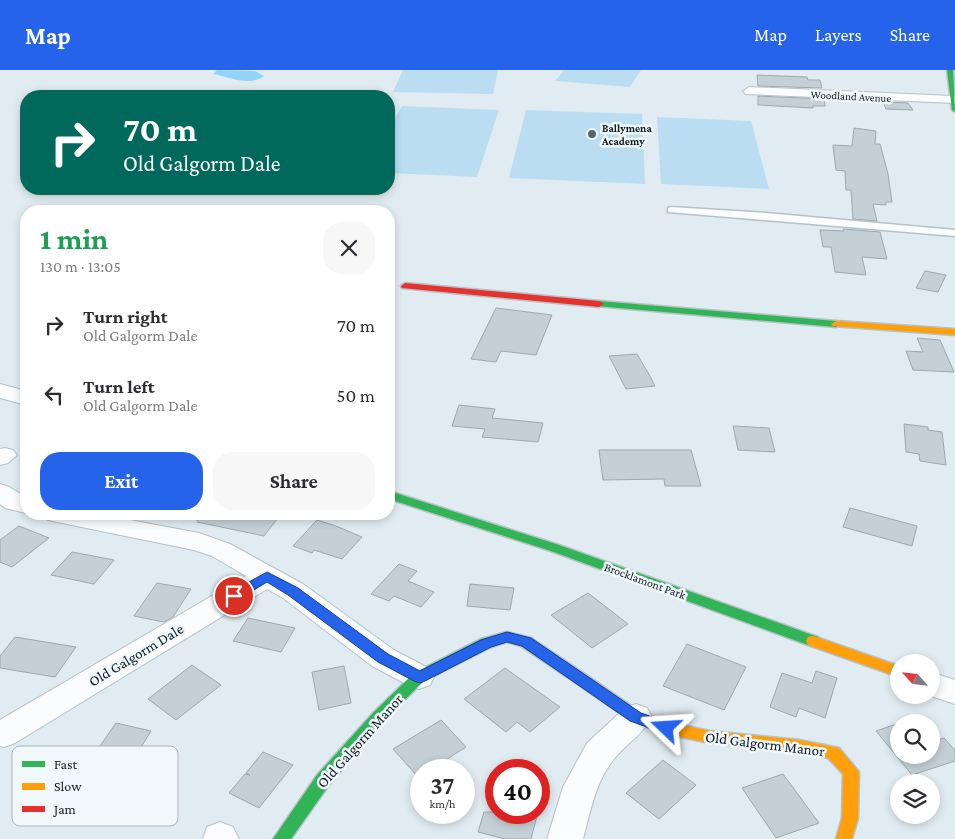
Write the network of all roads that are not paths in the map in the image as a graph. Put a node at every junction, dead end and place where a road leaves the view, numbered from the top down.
1 (950, 70) edge
2 (749, 91) dead end
3 (954, 103) edge
4 (671, 210) dead end
5 (955, 233) edge
6 (404, 286) dead end
7 (955, 332) edge
8 (0, 391) edge
9 (20, 396) edge
10 (395, 497) edge
11 (87, 520) edge
12 (267, 576) junction
13 (890, 669) edge
14 (420, 677) junction
15 (940, 687) edge
16 (955, 692) edge
17 (636, 717) junction
18 (4, 734) dead end
19 (281, 839) edge
20 (565, 839) edge
21 (844, 839) edge

1 - 3 street
2 - 3 street, Woodland Avenue
4 - 5 lane
6 - 7 street
8 - 9 street
10 - 13 street, Brocklamont Park
11 - 12 street
12 - 14 street
12 - 18 street, Old Galgorm Dale
14 - 17 street, Old Galgorm Manor
14 - 19 street, Old Galgorm Manor
15 - 16 street
17 - 20 street
17 - 21 street, Old Galgorm Manor

